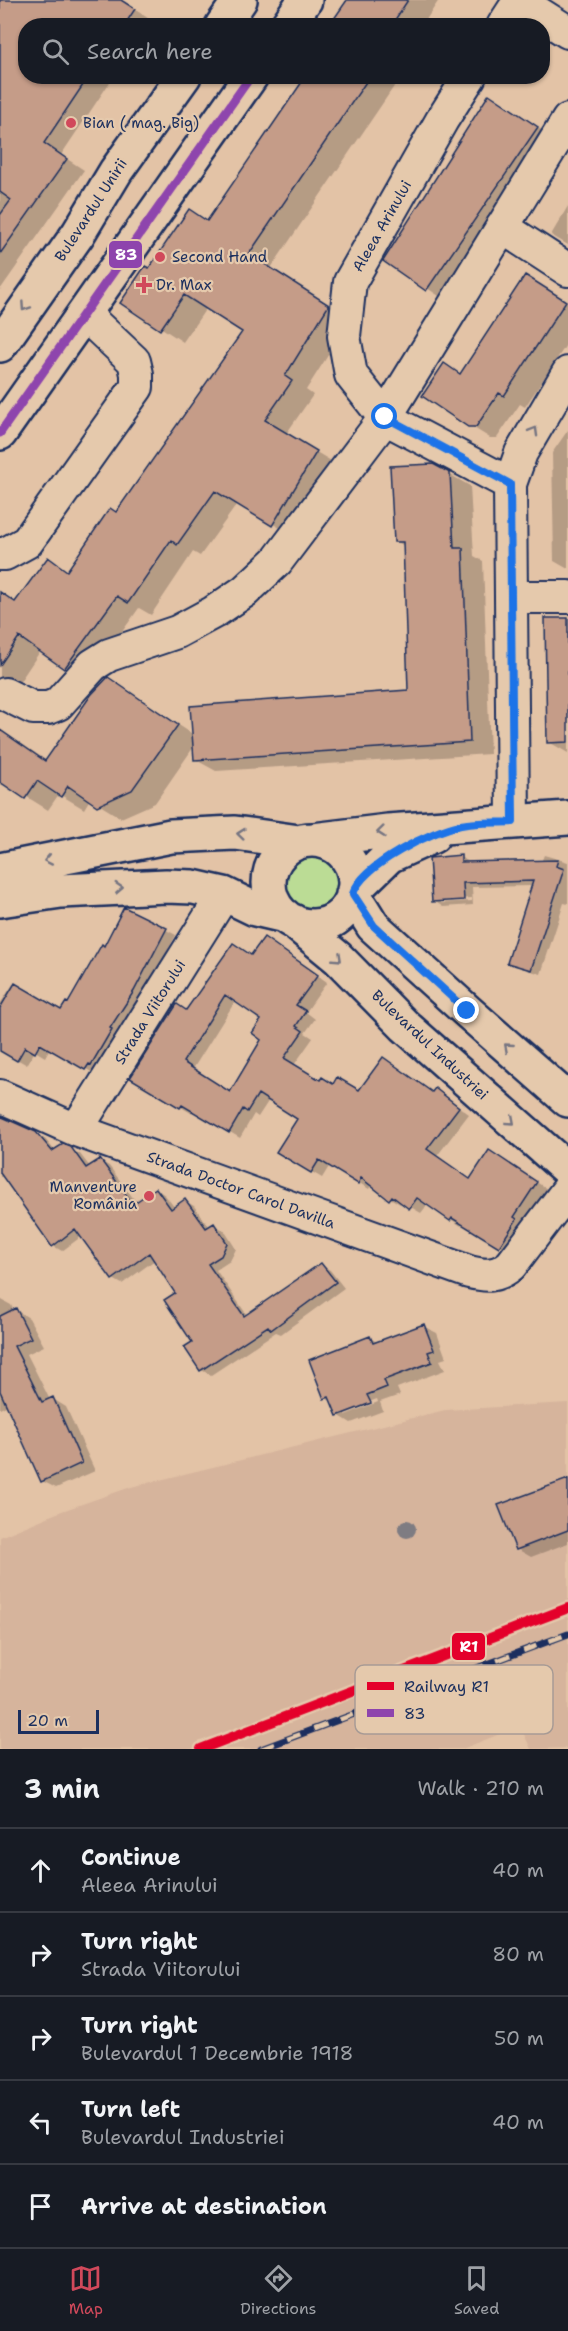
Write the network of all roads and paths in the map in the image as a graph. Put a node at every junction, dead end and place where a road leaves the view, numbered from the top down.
1 (240, 0) edge
2 (305, 0) edge
3 (514, 9) edge
4 (228, 18) edge
5 (293, 18) edge
6 (535, 18) edge
7 (550, 24) edge
8 (568, 32) edge
9 (178, 84) edge
10 (245, 84) edge
11 (465, 84) edge
12 (568, 120) edge
13 (502, 227) junction
14 (568, 270) edge
15 (84, 314) junction
16 (0, 345) edge
17 (568, 373) edge
18 (385, 417) junction
19 (0, 433) edge
20 (510, 484) junction
21 (0, 554) edge
22 (513, 597) junction
23 (568, 597) edge
24 (5, 694) dead end
25 (568, 818) edge
26 (513, 822) junction
27 (460, 825) junction
28 (304, 841) junction
29 (0, 870) edge
30 (354, 892) junction
31 (224, 894) junction
32 (0, 900) edge
33 (289, 919) junction
34 (0, 1096) edge
35 (568, 1100) edge
36 (76, 1130) junction
37 (568, 1170) edge
38 (568, 1190) edge

1 - 4 main road
2 - 5 main road
3 - 6 street
7 - 8 street
9 -> 16 main road, Bulevardul Unirii
10 - 15 main road
11 - 18 street, Aleea Arinului
12 - 13 street
13 - 14 street
13 - 18 street
15 - 19 main road
15 - 21 street
20 -> 17 street
18 - 20 street, Aleea Arinului
18 - 24 street
20 - 22 street
22 - 23 street
22 - 26 street
25 - 26 main road
26 - 27 main road
27 -> 28 main road
27 - 30 main road
28 -> 29 main road
28 - 30 main road
28 - 33 main road
30 - 33 main road
35 -> 30 main road
32 -> 31 main road
31 - 33 main road
31 - 36 street, Strada Viitorului
33 -> 37 main road, Bulevardul Industriei
34 - 36 street, Strada Doctor Carol Davilla
36 - 38 street, Strada Doctor Carol Davilla

